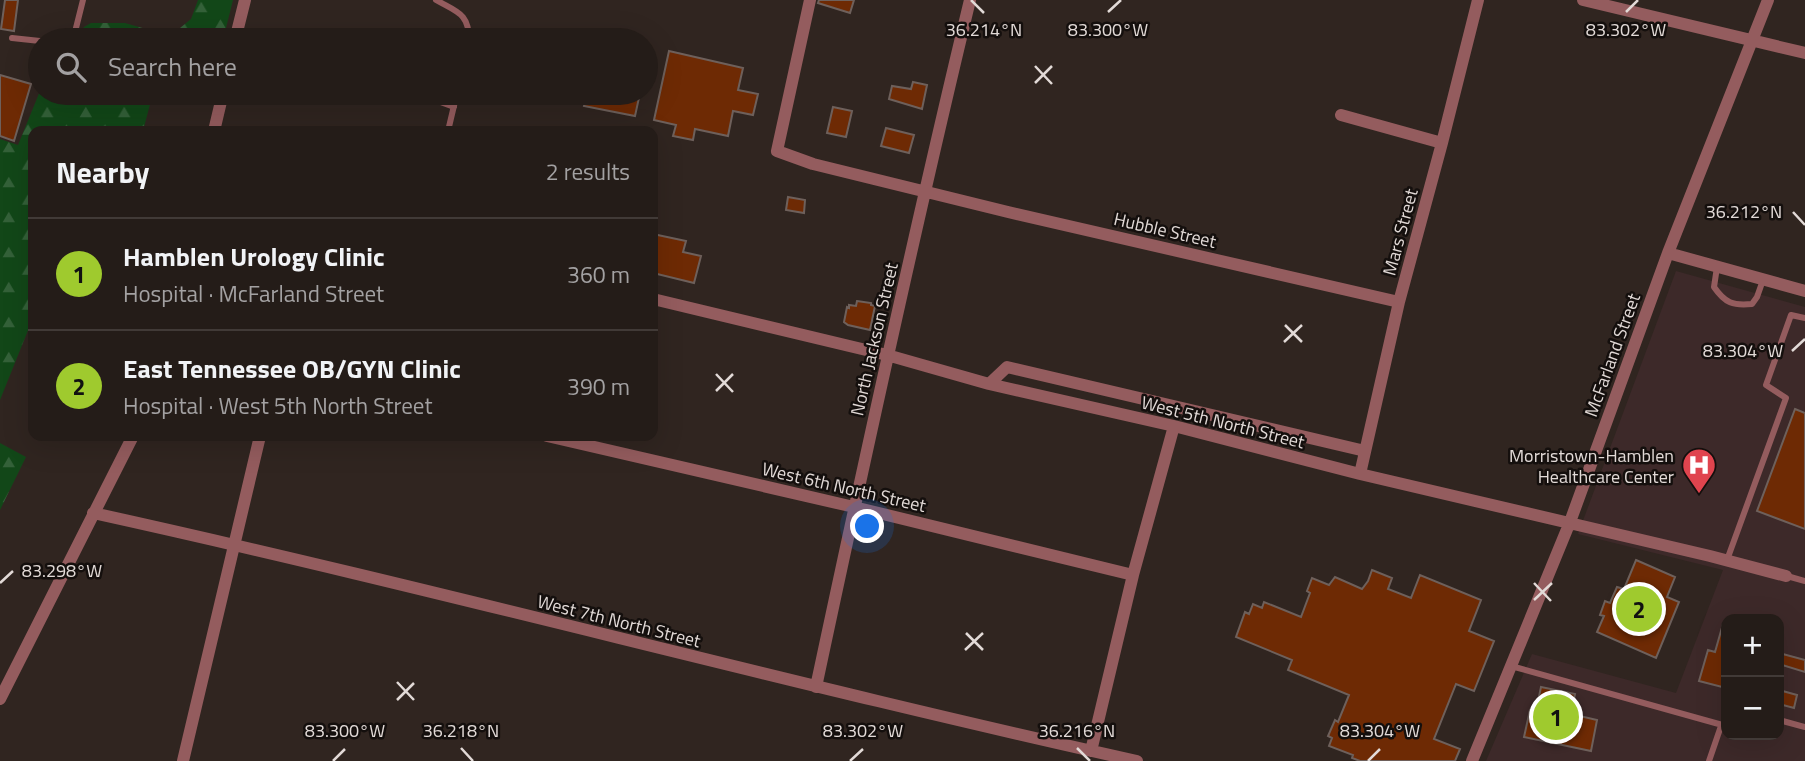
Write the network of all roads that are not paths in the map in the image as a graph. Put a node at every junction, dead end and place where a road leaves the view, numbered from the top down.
1 (83, 0) edge
2 (245, 0) edge
3 (436, 0) edge
4 (810, 0) edge
5 (970, 0) edge
6 (1478, 0) edge
7 (1583, 0) edge
8 (1768, 0) edge
9 (77, 28) edge
10 (238, 28) edge
11 (469, 28) edge
12 (12, 38) dead end
13 (28, 40) edge
14 (1752, 40) junction
15 (1805, 53) edge
16 (220, 105) edge
17 (449, 105) edge
18 (454, 107) joint
19 (1341, 115) dead end
20 (215, 126) edge
21 (448, 126) edge
22 (1442, 143) junction
23 (924, 190) junction
24 (1668, 253) junction
25 (1717, 267) junction
26 (1762, 280) junction
27 (1805, 292) edge
28 (658, 300) edge
29 (1399, 302) junction
30 (1805, 318) edge
31 (887, 355) junction
32 (989, 384) junction
33 (1174, 426) junction
34 (130, 441) edge
35 (259, 441) edge
36 (569, 441) edge
37 (1365, 450) junction
38 (1360, 474) junction
39 (854, 507) junction
40 (93, 513) junction
41 (1570, 522) junction
42 (236, 544) junction
43 (1727, 560) junction
44 (1133, 575) junction
45 (1786, 576) joint
46 (1805, 581) edge
47 (1511, 666) junction
48 (816, 687) junction
49 (0, 699) edge
50 (1784, 721) edge
51 (1721, 725) edge
52 (1805, 727) edge
53 (1721, 733) edge
54 (1091, 751) junction
55 (183, 761) edge
56 (1137, 761) edge
57 (1472, 761) edge
58 (1709, 761) edge

1 - 9 lane
2 - 10 street
3 - 11 lane
4 - 23 street, Hubble Street
5 - 23 street, North Jackson Street
6 - 22 street, Mars Street
7 - 14 street
8 - 14 street, McFarland Street
12 - 13 lane
14 - 15 street
14 - 24 street, McFarland Street
16 - 20 street
17 - 18 lane
18 - 21 lane
19 - 22 street
22 - 29 street, Mars Street
23 - 29 street, Hubble Street
23 - 31 street, North Jackson Street
24 - 25 street
24 - 41 street, McFarland Street
25 - 26 street
25 - 26 lane
26 - 27 street
28 - 31 street, West 5th North Street
29 - 37 street, Mars Street
30 - 43 lane
31 - 32 street, West 5th North Street
31 - 39 street, North Jackson Street
32 - 33 street, West 5th North Street
32 - 37 street
33 - 38 street, West 5th North Street
33 - 44 street
34 - 40 street
35 - 42 street
36 - 39 street, West 6th North Street
37 - 38 street, Mars Street
38 - 41 street, West 5th North Street
39 - 44 street, West 6th North Street
39 - 48 street, North Jackson Street
40 - 42 street, West 7th North Street
40 - 49 street
41 - 43 street, West 5th North Street
41 - 47 street, McFarland Street
42 - 48 street, West 7th North Street
42 - 55 street
43 - 45 street, West 5th North Street
44 - 54 street
45 - 46 lane
47 - 51 lane
47 - 57 street, McFarland Street
48 - 54 street, West 7th North Street
50 - 52 lane
53 - 58 lane
54 - 56 street, West 7th North Street

